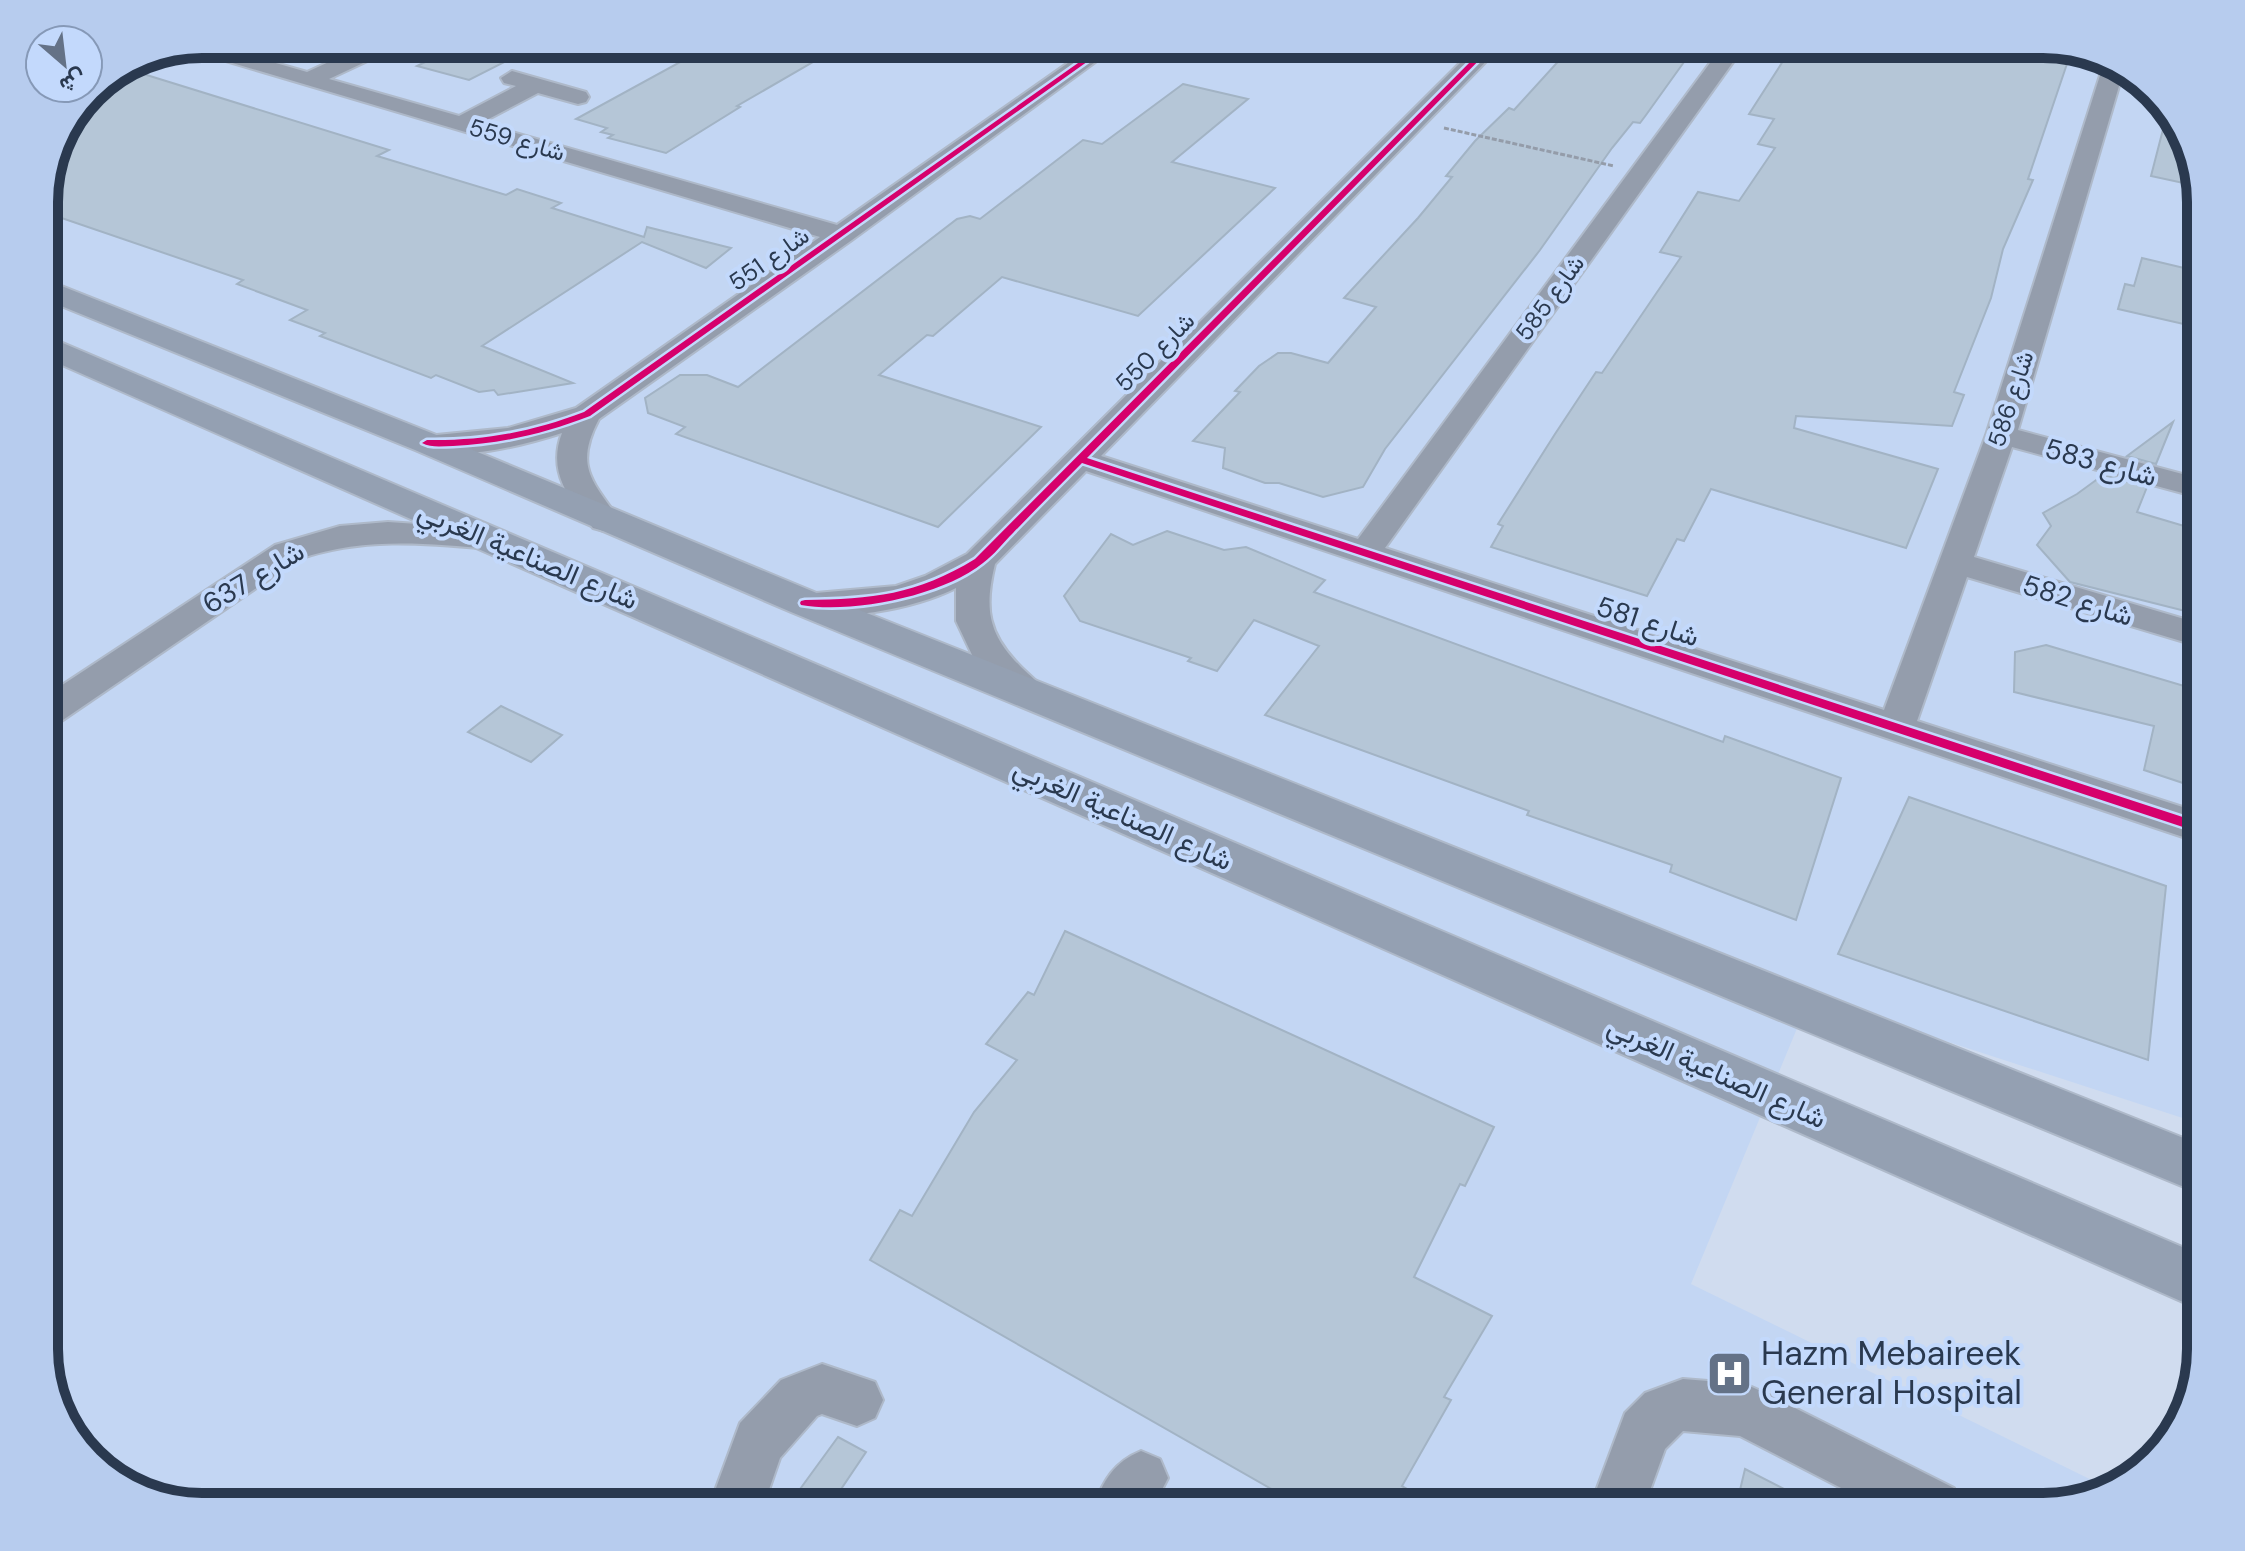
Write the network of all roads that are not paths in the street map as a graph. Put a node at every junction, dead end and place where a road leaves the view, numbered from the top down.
1 (233, 58) edge
2 (355, 58) edge
3 (1090, 58) edge
4 (1478, 58) edge
5 (1725, 58) edge
6 (2111, 75) edge
7 (504, 76) dead end
8 (309, 80) junction
9 (536, 85) junction
10 (578, 97) dead end
11 (461, 124) junction
12 (843, 235) junction
13 (58, 294) edge
14 (58, 351) edge
15 (587, 414) junction
16 (2001, 435) junction
17 (427, 443) junction
18 (1080, 459) junction
19 (2187, 485) edge
20 (604, 521) junction
21 (491, 539) junction
22 (1365, 552) junction
23 (979, 561) junction
24 (1956, 563) junction
25 (805, 603) junction
26 (2187, 632) edge
27 (1029, 694) junction
28 (58, 706) edge
29 (1896, 728) junction
30 (2187, 823) edge
31 (2187, 1164) edge
32 (2187, 1277) edge
33 (857, 1400) dead end
34 (741, 1493) edge
35 (1622, 1493) edge
36 (1908, 1493) edge

1 - 8 street, شارع 559
2 - 8 street
3 - 12 street, شارع 551
4 - 18 street, شارع 550
5 - 22 street, شارع 585
6 - 16 street, شارع 586
7 - 9 street
8 - 11 street, شارع 559
9 - 10 street
9 - 11 street
11 - 12 street, شارع 559
12 - 15 street, شارع 551
13 - 17 main road
14 - 21 main road, شارع الصناعية الغربي
15 - 17 street, شارع 551
15 - 20 street
16 - 19 street, شارع 583
16 - 24 street, شارع 586
17 - 20 main road
18 - 22 street, شارع 581
18 - 23 street, شارع 550
20 - 25 main road
21 - 28 street, شارع 637
21 - 32 main road, شارع الصناعية الغربي
22 - 29 street, شارع 581
23 - 25 street, شارع 550
23 - 27 street
24 - 26 street, شارع 582
24 - 29 street, شارع 586
25 - 27 main road
27 - 31 main road
29 - 30 street, شارع 581
33 - 34 street
35 - 36 street

